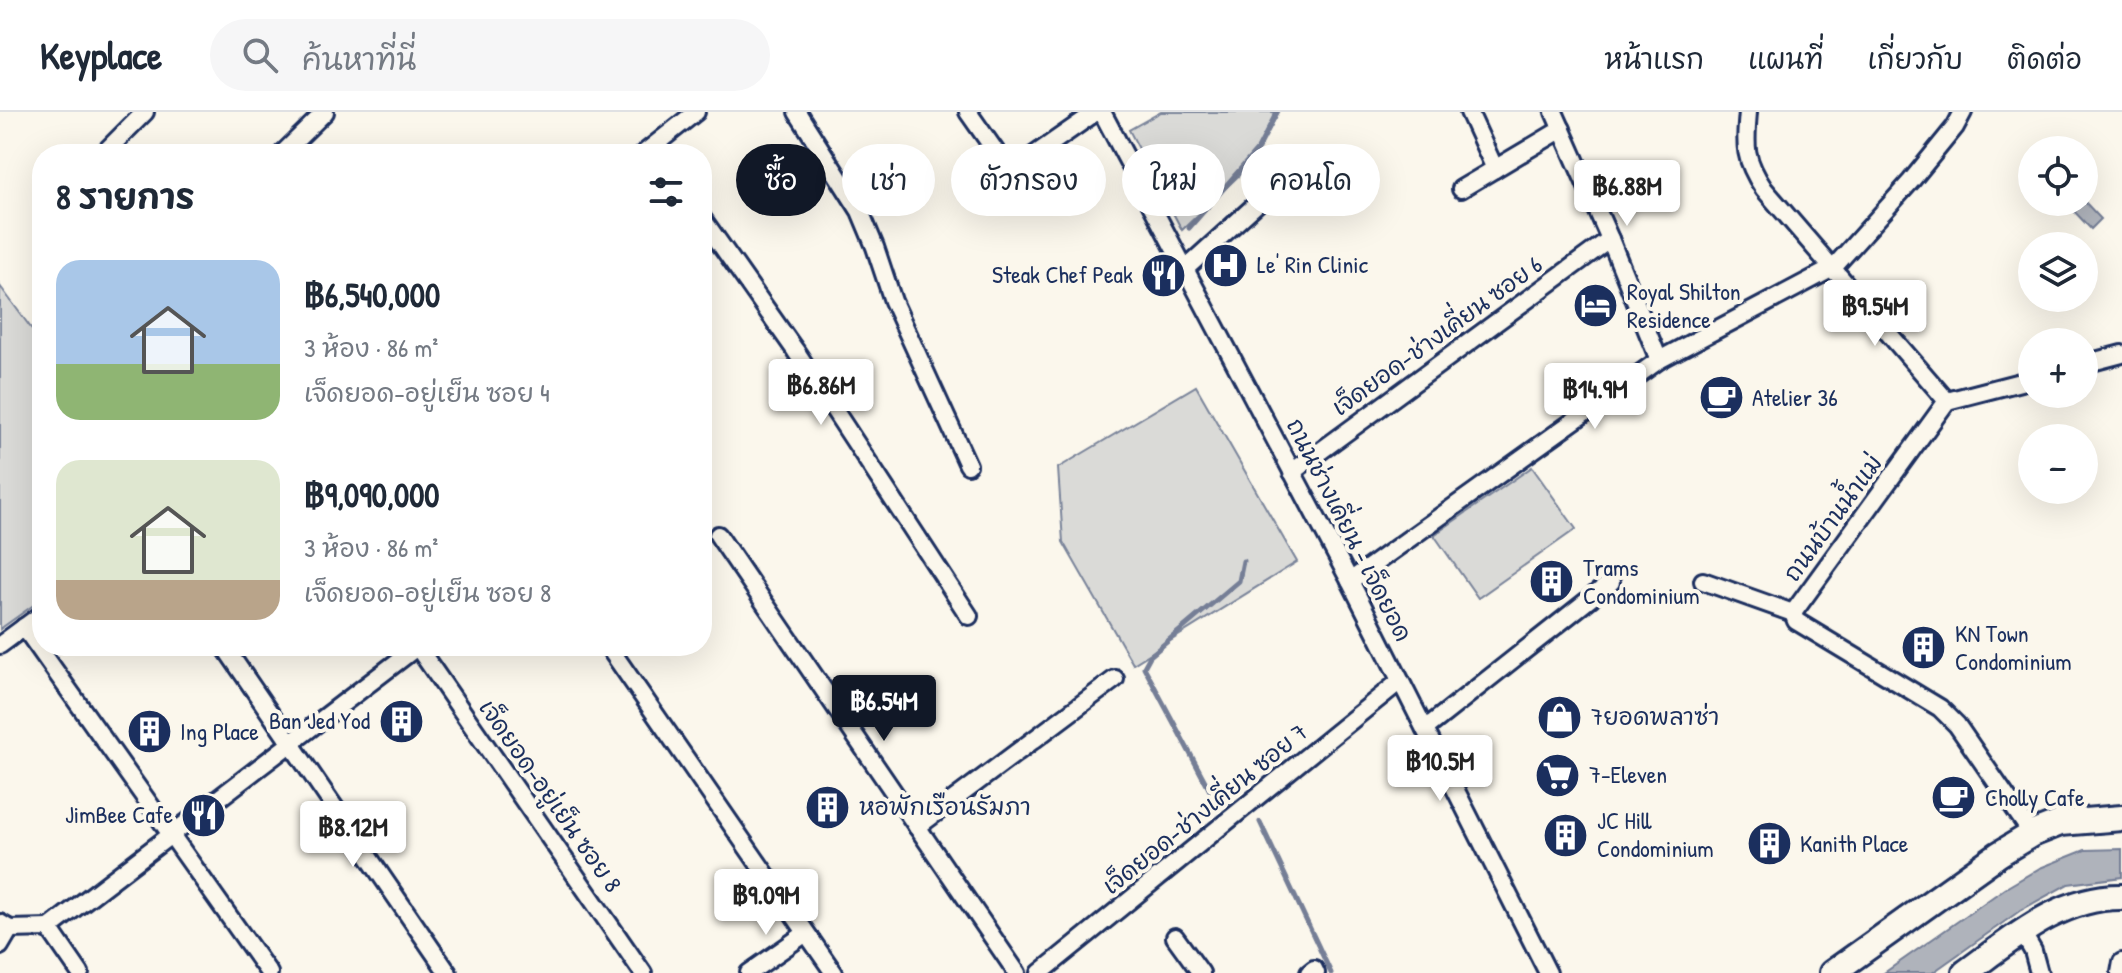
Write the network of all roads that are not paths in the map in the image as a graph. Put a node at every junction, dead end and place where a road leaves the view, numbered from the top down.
1 (145, 112) edge
2 (325, 112) edge
3 (696, 112) edge
4 (797, 112) edge
5 (968, 112) edge
6 (1096, 112) edge
7 (1102, 112) edge
8 (1469, 112) edge
9 (1554, 112) edge
10 (1748, 112) edge
11 (1963, 112) edge
12 (1562, 129) junction
13 (113, 144) edge
14 (292, 144) edge
15 (659, 144) edge
16 (1495, 169) junction
17 (1461, 189) dead end
18 (1243, 216) edge
19 (712, 232) edge
20 (1610, 239) junction
21 (1833, 268) junction
22 (1185, 269) junction
23 (2122, 354) edge
24 (1659, 360) junction
25 (2098, 360) edge
26 (2018, 383) edge
27 (1947, 401) junction
28 (968, 465) dead end
29 (1292, 472) junction
30 (718, 535) dead end
31 (1350, 581) junction
32 (1703, 581) dead end
33 (1611, 582) dead end
34 (1793, 613) junction
35 (969, 616) dead end
36 (32, 621) edge
37 (24, 627) junction
38 (32, 638) edge
39 (0, 645) edge
40 (44, 656) edge
41 (231, 656) edge
42 (404, 656) edge
43 (424, 656) edge
44 (615, 656) edge
45 (1115, 679) dead end
46 (1400, 681) junction
47 (1425, 729) junction
48 (291, 743) junction
49 (2122, 818) edge
50 (917, 827) junction
51 (2032, 834) junction
52 (171, 835) junction
53 (2122, 897) edge
54 (5, 926) edge
55 (49, 928) junction
56 (2022, 932) junction
57 (806, 933) junction
58 (1175, 937) dead end
59 (0, 946) edge
60 (2122, 962) edge
61 (80, 973) edge
62 (269, 973) edge
63 (448, 973) edge
64 (643, 973) edge
65 (749, 973) edge
66 (834, 973) edge
67 (1017, 973) edge
68 (1040, 973) edge
69 (1201, 973) edge
70 (1309, 973) edge
71 (1316, 973) edge
72 (1548, 973) edge
73 (1832, 973) edge
74 (1965, 973) edge
75 (2039, 973) edge
76 (2120, 973) edge

1 - 13 street
2 - 14 street
3 - 15 street
4 - 28 street
5 - 6 street
7 - 22 street, ถนนช่างเคี่ยน - เจ็ดยอด
8 - 16 street
9 - 12 street
10 - 21 street
11 - 21 street
12 - 16 street
12 - 20 street
16 - 17 street
18 - 22 street
19 - 35 street
20 - 24 street
20 - 29 street, เจ็ดยอด-ช่างเคี่ยน ซอย 6
21 - 24 street
21 - 27 street
22 - 29 street, ถนนช่างเคี่ยน - เจ็ดยอด
23 - 25 street
24 - 31 street
26 - 27 street
27 - 34 street, ถนนบ้านน้ำแม่
29 - 31 street, ถนนช่างเคี่ยน - เจ็ดยอด
30 - 50 street
31 - 46 street, ถนนช่างเคี่ยน - เจ็ดยอด
32 - 34 street
33 - 47 street
34 - 51 street, ถนนบ้านน้ำแม่
36 - 37 street
37 - 38 street
37 - 39 street
40 - 52 street
41 - 48 street
42 - 48 street
43 - 64 street, เจ็ดยอด-อยู่เย็น ซอย 8
44 - 57 street
45 - 50 street
46 - 47 street, ถนนช่างเคี่ยน - เจ็ดยอด
46 - 68 street, เจ็ดยอด-ช่างเคี่ยน ซอย 7
47 - 72 street, ถนนช่างเคี่ยน - เจ็ดยอด
48 - 52 street
48 - 63 street
49 - 51 main road
50 - 67 street
51 - 73 main road
52 - 55 street
52 - 62 street
53 - 56 main road
54 - 55 street
54 - 59 street
55 - 61 street
56 - 74 main road
56 - 75 street
57 - 65 street
57 - 66 street
58 - 69 street
60 - 76 street
70 - 71 street

